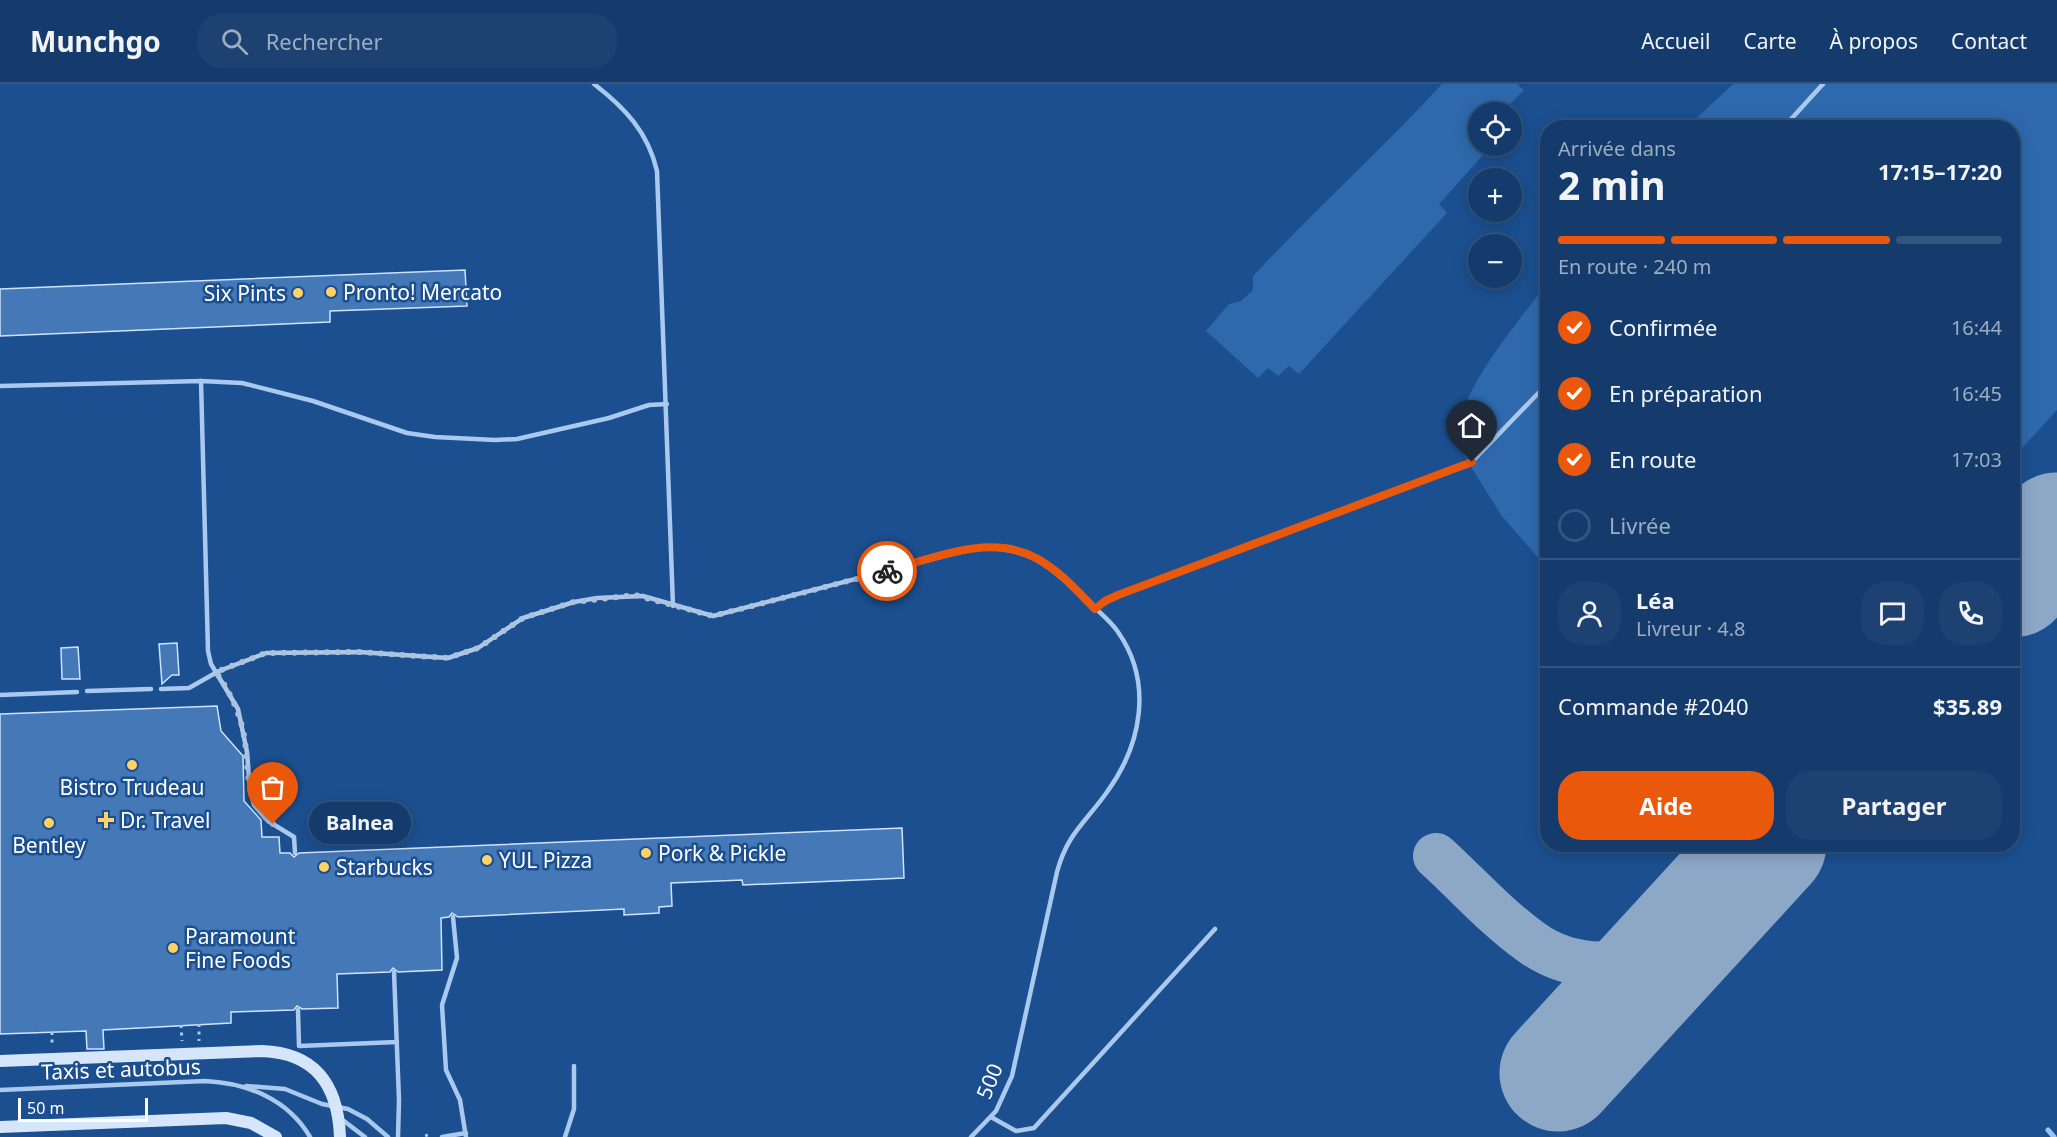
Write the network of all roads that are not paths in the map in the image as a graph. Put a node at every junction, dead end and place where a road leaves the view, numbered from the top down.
1 (594, 84) edge
2 (1823, 84) edge
3 (1790, 120) edge
4 (201, 381) junction
5 (0, 386) edge
6 (1540, 391) edge
7 (667, 404) junction
8 (673, 606) junction
9 (1095, 609) junction
10 (216, 672) junction
11 (151, 689) dead end
12 (161, 689) dead end
13 (87, 691) dead end
14 (77, 692) dead end
15 (0, 695) edge
16 (295, 853) dead end
17 (453, 917) dead end
18 (1215, 929) dead end
19 (394, 972) dead end
20 (298, 1010) dead end
21 (397, 1042) junction
22 (0, 1061) edge
23 (574, 1066) dead end
24 (243, 1086) junction
25 (0, 1090) edge
26 (322, 1104) junction
27 (991, 1117) junction
28 (0, 1127) edge
29 (466, 1135) edge
30 (276, 1137) edge
31 (310, 1137) edge
32 (340, 1137) edge
33 (365, 1137) edge
34 (388, 1137) edge
35 (398, 1137) edge
36 (442, 1137) edge
37 (565, 1137) edge
38 (970, 1137) edge

1 - 7 lane
2 - 3 lane
4 - 5 lane
4 - 7 lane
4 - 10 lane
6 - 9 lane
7 - 8 lane
8 - 9 lane, 500
8 - 10 lane, 500
9 - 27 lane, 500
10 - 12 lane, 500
10 - 16 lane
11 - 13 lane
14 - 15 lane
17 - 29 lane
18 - 27 lane
19 - 21 lane
20 - 21 lane
21 - 35 lane
22 - 32 street, bridge
23 - 37 lane
24 - 25 lane, Taxis et autobus
24 - 26 lane, Taxis et autobus
24 - 31 lane, Taxis et autobus
26 - 33 lane
26 - 34 lane
27 - 38 lane, 500
28 - 30 street
29 - 36 lane

